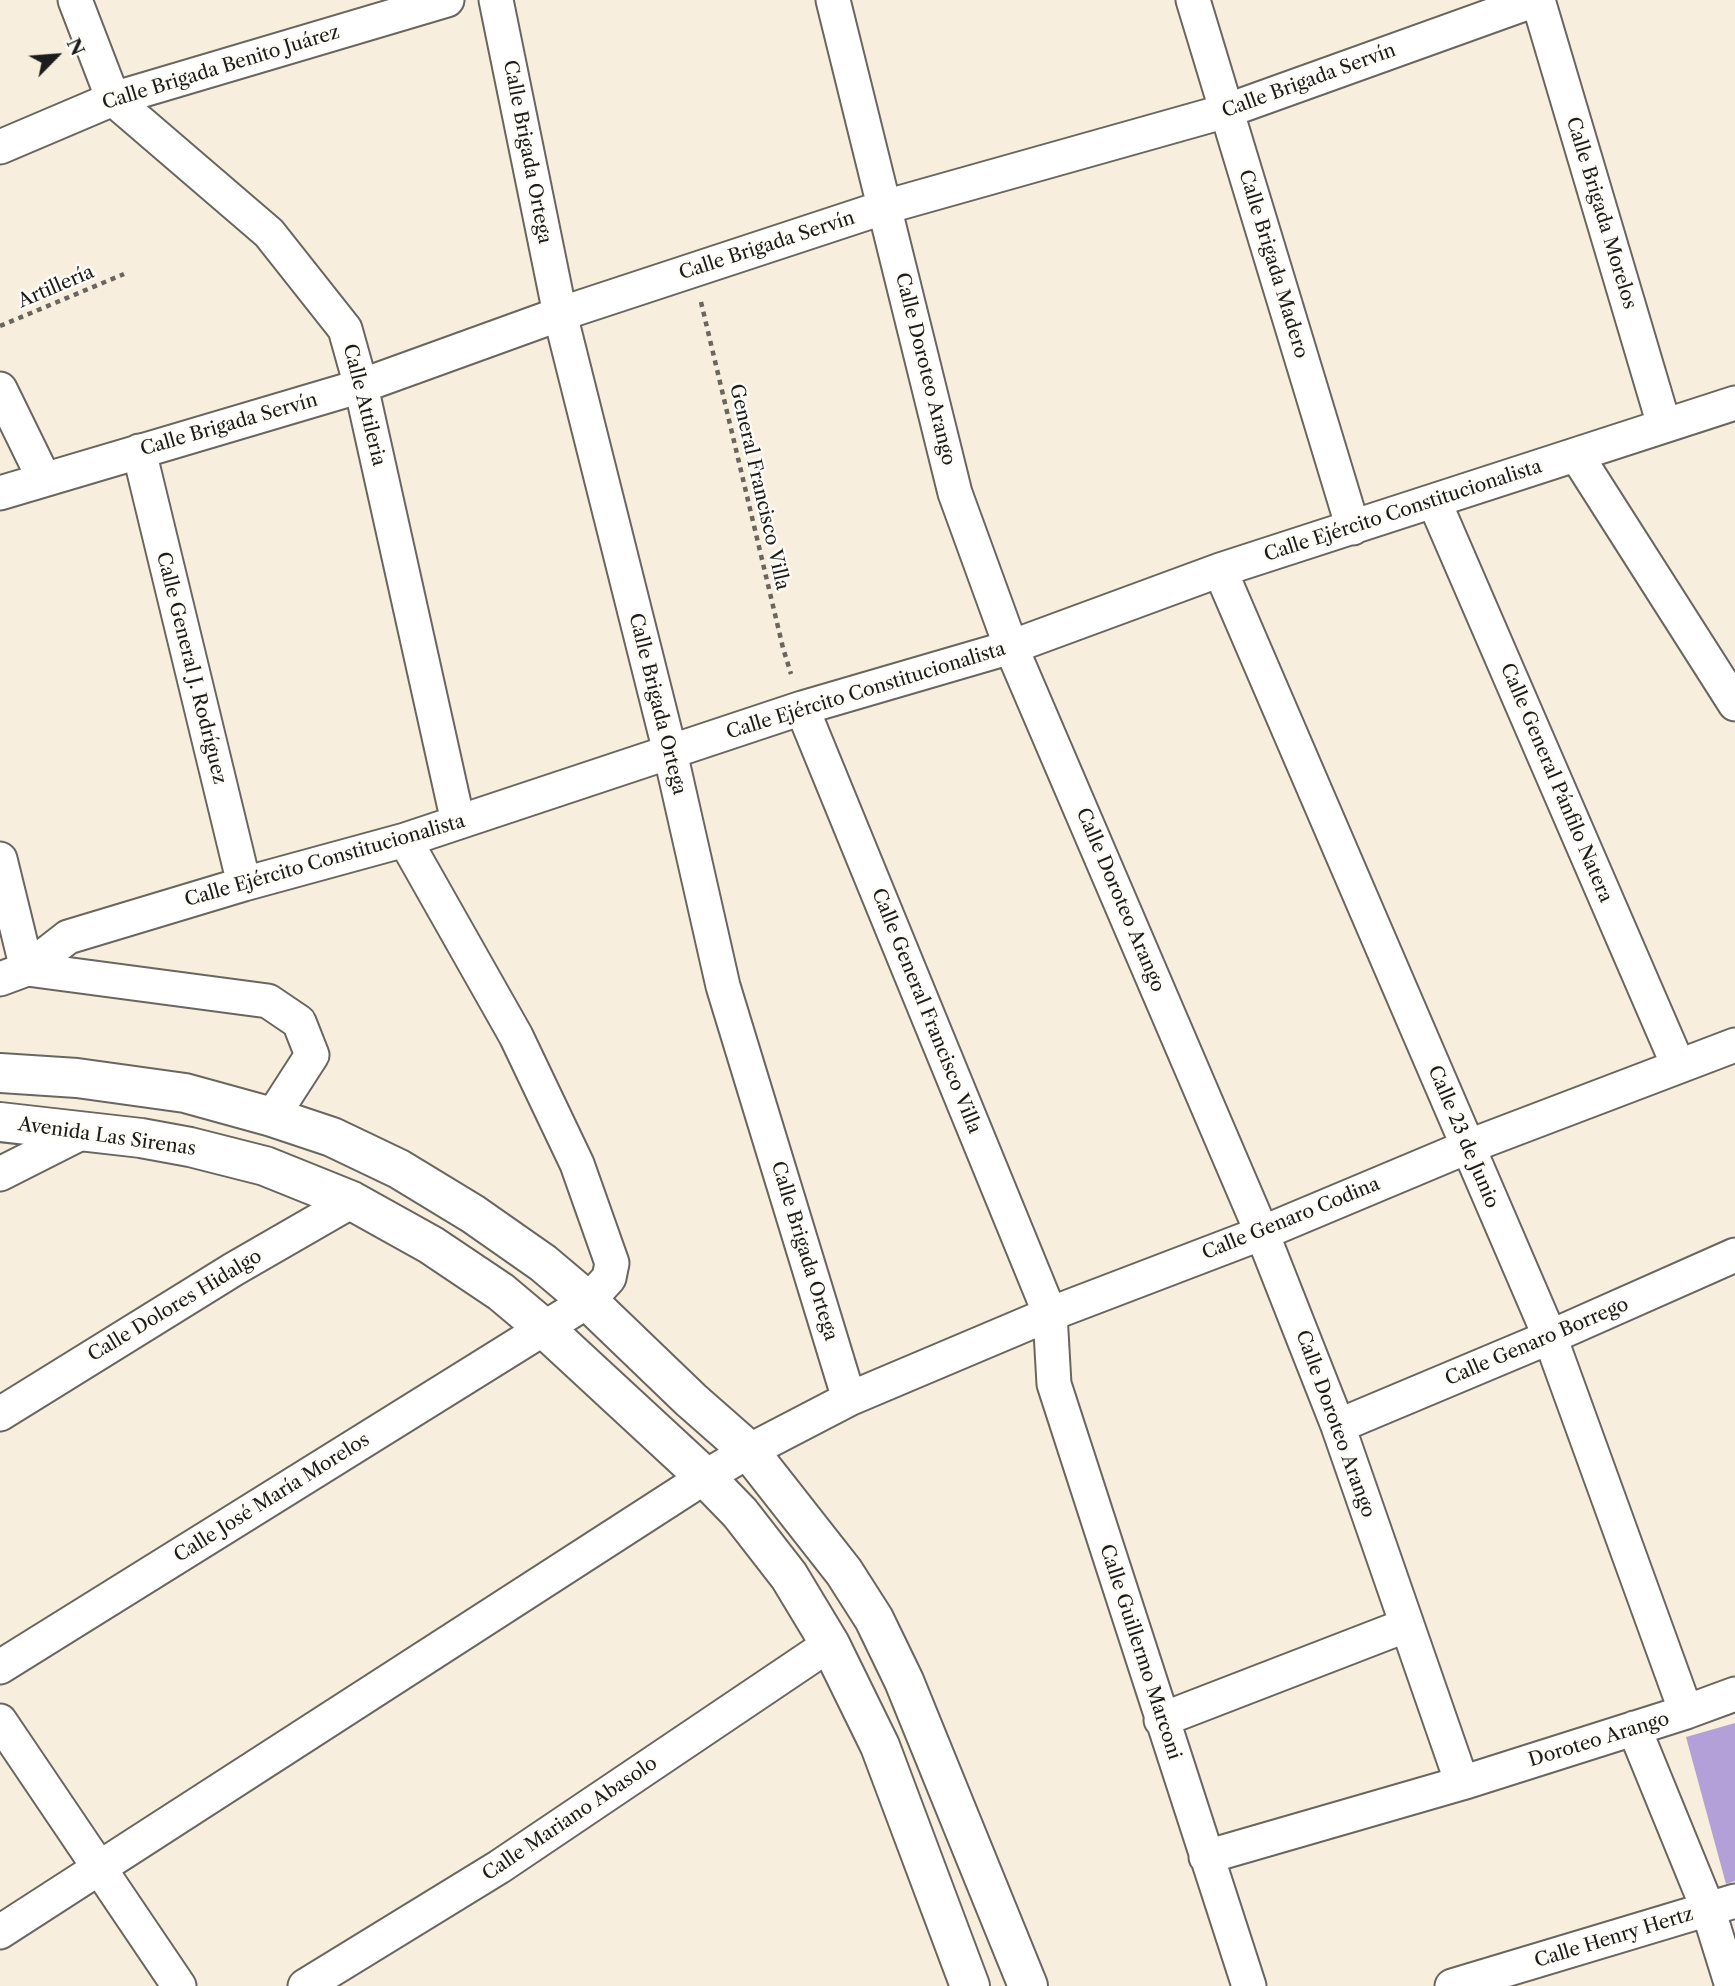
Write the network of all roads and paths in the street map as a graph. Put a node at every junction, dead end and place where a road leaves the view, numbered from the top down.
1 (75, 0) edge
2 (447, 0) edge
3 (496, 0) edge
4 (833, 0) edge
5 (1193, 0) edge
6 (1536, 0) edge
7 (113, 99) junction
8 (1226, 111) junction
9 (0, 147) edge
10 (886, 207) junction
11 (694, 270) junction
12 (124, 274) dead end
13 (560, 314) junction
14 (0, 326) edge
15 (361, 386) junction
16 (0, 389) edge
17 (1735, 403) edge
18 (1664, 425) junction
19 (139, 451) junction
20 (1577, 456) junction
21 (44, 479) junction
22 (0, 494) edge
23 (1433, 501) junction
24 (1353, 528) junction
25 (1220, 570) junction
26 (1011, 647) junction
27 (1735, 704) edge
28 (802, 708) junction
29 (670, 752) junction
30 (458, 822) junction
31 (405, 840) junction
32 (0, 859) edge
33 (244, 884) junction
34 (14, 974) edge
35 (1735, 1045) edge
36 (1678, 1065) junction
37 (0, 1073) edge
38 (272, 1117) junction
39 (0, 1122) edge
40 (85, 1131) junction
41 (1467, 1147) junction
42 (0, 1174) edge
43 (352, 1201) junction
44 (1262, 1233) junction
45 (1735, 1255) edge
46 (588, 1301) junction
47 (1050, 1314) junction
48 (544, 1329) junction
49 (1550, 1337) junction
50 (849, 1399) junction
51 (0, 1414) edge
52 (1338, 1426) junction
53 (749, 1451) junction
54 (705, 1478) junction
55 (1407, 1625) junction
56 (830, 1644) junction
57 (0, 1667) edge
58 (1735, 1694) edge
59 (1686, 1712) junction
60 (1161, 1720) junction
61 (0, 1721) edge
62 (1634, 1728) junction
63 (1462, 1783) junction
64 (1206, 1857) junction
65 (101, 1868) junction
66 (1721, 1905) edge
67 (0, 1932) edge
68 (179, 1986) edge
69 (304, 1986) edge
70 (970, 1986) edge
71 (1028, 1986) edge
72 (1249, 1986) edge
73 (1452, 1986) edge
74 (1732, 1986) edge

1 - 7 street, Calle Attileria
2 - 7 street, Calle Brigada Benito Juárez
3 - 13 street, Calle Brigada Ortega
4 - 10 street, Calle Doroteo Arango
5 - 8 street, Calle Brigada Madero
6 - 8 street, Calle Brigada Servín
6 - 18 street, Calle Brigada Morelos
7 - 9 street, Calle Brigada Benito Juárez
7 - 15 street, Calle Attileria
8 - 10 street, Calle Brigada Servín
8 - 24 street, Calle Brigada Madero
10 - 11 street, Calle Brigada Servín
10 - 26 street, Calle Doroteo Arango
11 - 13 street, Calle Brigada Servín
11 - 28 path, General Francisco Villa
12 - 14 path, Artillería
13 - 15 street, Calle Brigada Servín
13 - 29 street, Calle Brigada Ortega
15 - 19 street, Calle Brigada Servín
15 - 30 street, Calle Attileria
16 - 21 street
17 - 18 street, Calle Ejército Constitucionalista
18 - 20 street, Calle Ejército Constitucionalista
19 - 21 street, Calle Brigada Servín
19 - 33 street, Calle General J. Rodríguez
20 - 23 street, Calle Ejército Constitucionalista
20 - 27 street
21 - 22 street, Calle Brigada Servín
23 - 24 street, Calle Ejército Constitucionalista
23 - 36 street, Calle General Pánfilo Natera
24 - 25 street, Calle Ejército Constitucionalista
25 - 26 street, Calle Ejército Constitucionalista
25 - 41 street, Calle 23 de Junio
26 - 28 street, Calle Ejército Constitucionalista
26 - 44 street, Calle Doroteo Arango
28 - 29 street, Calle Ejército Constitucionalista
28 - 47 street, Calle General Francisco Villa
29 - 30 street, Calle Ejército Constitucionalista
29 - 50 street, Calle Brigada Ortega
30 - 31 street, Calle Ejército Constitucionalista
31 - 33 street, Calle Ejército Constitucionalista
31 - 46 street, Calle José María Morelos
32 - 34 street
33 - 34 street, Calle Ejército Constitucionalista
34 - 38 street
35 - 36 street, Calle Genaro Codina
36 - 41 street, Calle Genaro Codina
37 - 38 main road
38 - 46 main road
39 - 40 main road, Avenida Las Sirenas
40 - 42 street
40 - 43 main road, Avenida Las Sirenas
41 - 44 street, Calle Genaro Codina
41 - 49 street, Calle 23 de Junio
43 - 48 main road, Avenida Las Sirenas
43 - 51 street, Calle Dolores Hidalgo
44 - 47 street, Calle Genaro Codina
44 - 52 street, Calle Doroteo Arango
45 - 49 street, Calle Genaro Borrego
46 - 48 street, Calle José María Morelos
46 - 53 main road
47 - 50 street, Calle Genaro Codina
47 - 60 street, Calle Guillermo Marconi
48 - 54 main road, Avenida Las Sirenas
48 - 57 street, Calle José María Morelos
49 - 52 street, Calle Genaro Borrego
49 - 59 street, Calle 23 de Junio
50 - 53 street, Calle Genaro Codina
52 - 55 street, Calle Doroteo Arango
53 - 54 street, Calle Genaro Codina
53 - 71 main road
54 - 56 main road, Avenida Las Sirenas
54 - 65 street, Calle Genaro Codina
55 - 60 street
55 - 63 street, Calle Doroteo Arango
56 - 69 street, Calle Mariano Abasolo
56 - 70 main road, Avenida Las Sirenas
58 - 59 street, Doroteo Arango
59 - 62 street, Doroteo Arango
60 - 64 street, Calle Guillermo Marconi
61 - 65 street
62 - 63 street, Doroteo Arango
62 - 66 street
63 - 64 street, Doroteo Arango
64 - 72 street, Calle Guillermo Marconi
65 - 67 street, Calle Genaro Codina
65 - 68 street
66 - 73 street, Calle Henry Hertz
66 - 74 street

